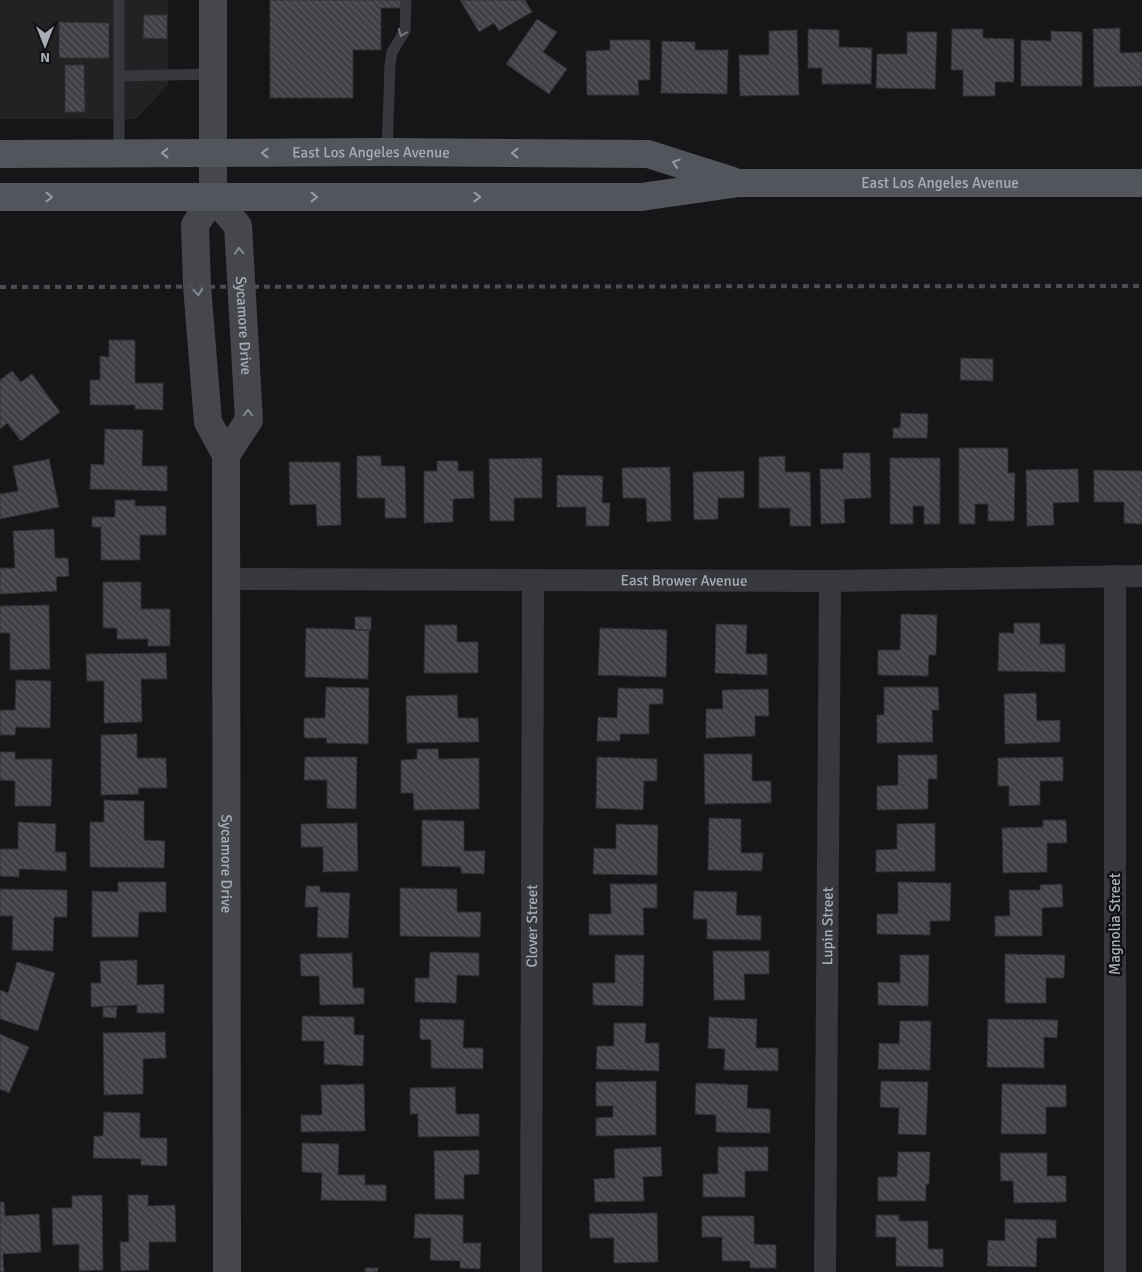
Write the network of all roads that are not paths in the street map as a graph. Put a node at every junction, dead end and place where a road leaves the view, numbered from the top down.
1 (119, 0) edge
2 (213, 0) edge
3 (406, 0) edge
4 (213, 74) junction
5 (120, 76) junction
6 (388, 152) junction
7 (213, 153) junction
8 (0, 154) edge
9 (119, 154) junction
10 (739, 183) junction
11 (1142, 183) edge
12 (0, 197) edge
13 (213, 197) junction
14 (226, 454) junction
15 (1115, 576) junction
16 (1142, 576) edge
17 (225, 579) junction
18 (533, 581) junction
19 (830, 581) junction
20 (227, 1272) edge
21 (531, 1272) edge
22 (825, 1272) edge
23 (1115, 1272) edge

1 - 5 lane
2 - 4 main road
3 -> 6 lane
4 - 5 lane
4 - 7 main road
5 - 9 lane
6 -> 7 main road, East Los Angeles Avenue
10 -> 6 main road, East Los Angeles Avenue
7 -> 9 main road, East Los Angeles Avenue
7 - 13 main road
8 - 9 main road, East Los Angeles Avenue
10 - 11 main road, East Los Angeles Avenue
13 -> 10 main road, East Los Angeles Avenue
12 -> 13 main road, East Los Angeles Avenue
13 -> 14 main road, Sycamore Drive
14 -> 13 main road, Sycamore Drive
14 - 17 main road, Sycamore Drive
15 - 16 street, East Brower Avenue
15 - 19 street, East Brower Avenue
15 - 23 street, Magnolia Street
17 - 18 street, East Brower Avenue
17 - 20 main road, Sycamore Drive
18 - 19 street, East Brower Avenue
18 - 21 street, Clover Street
19 - 22 street, Lupin Street

